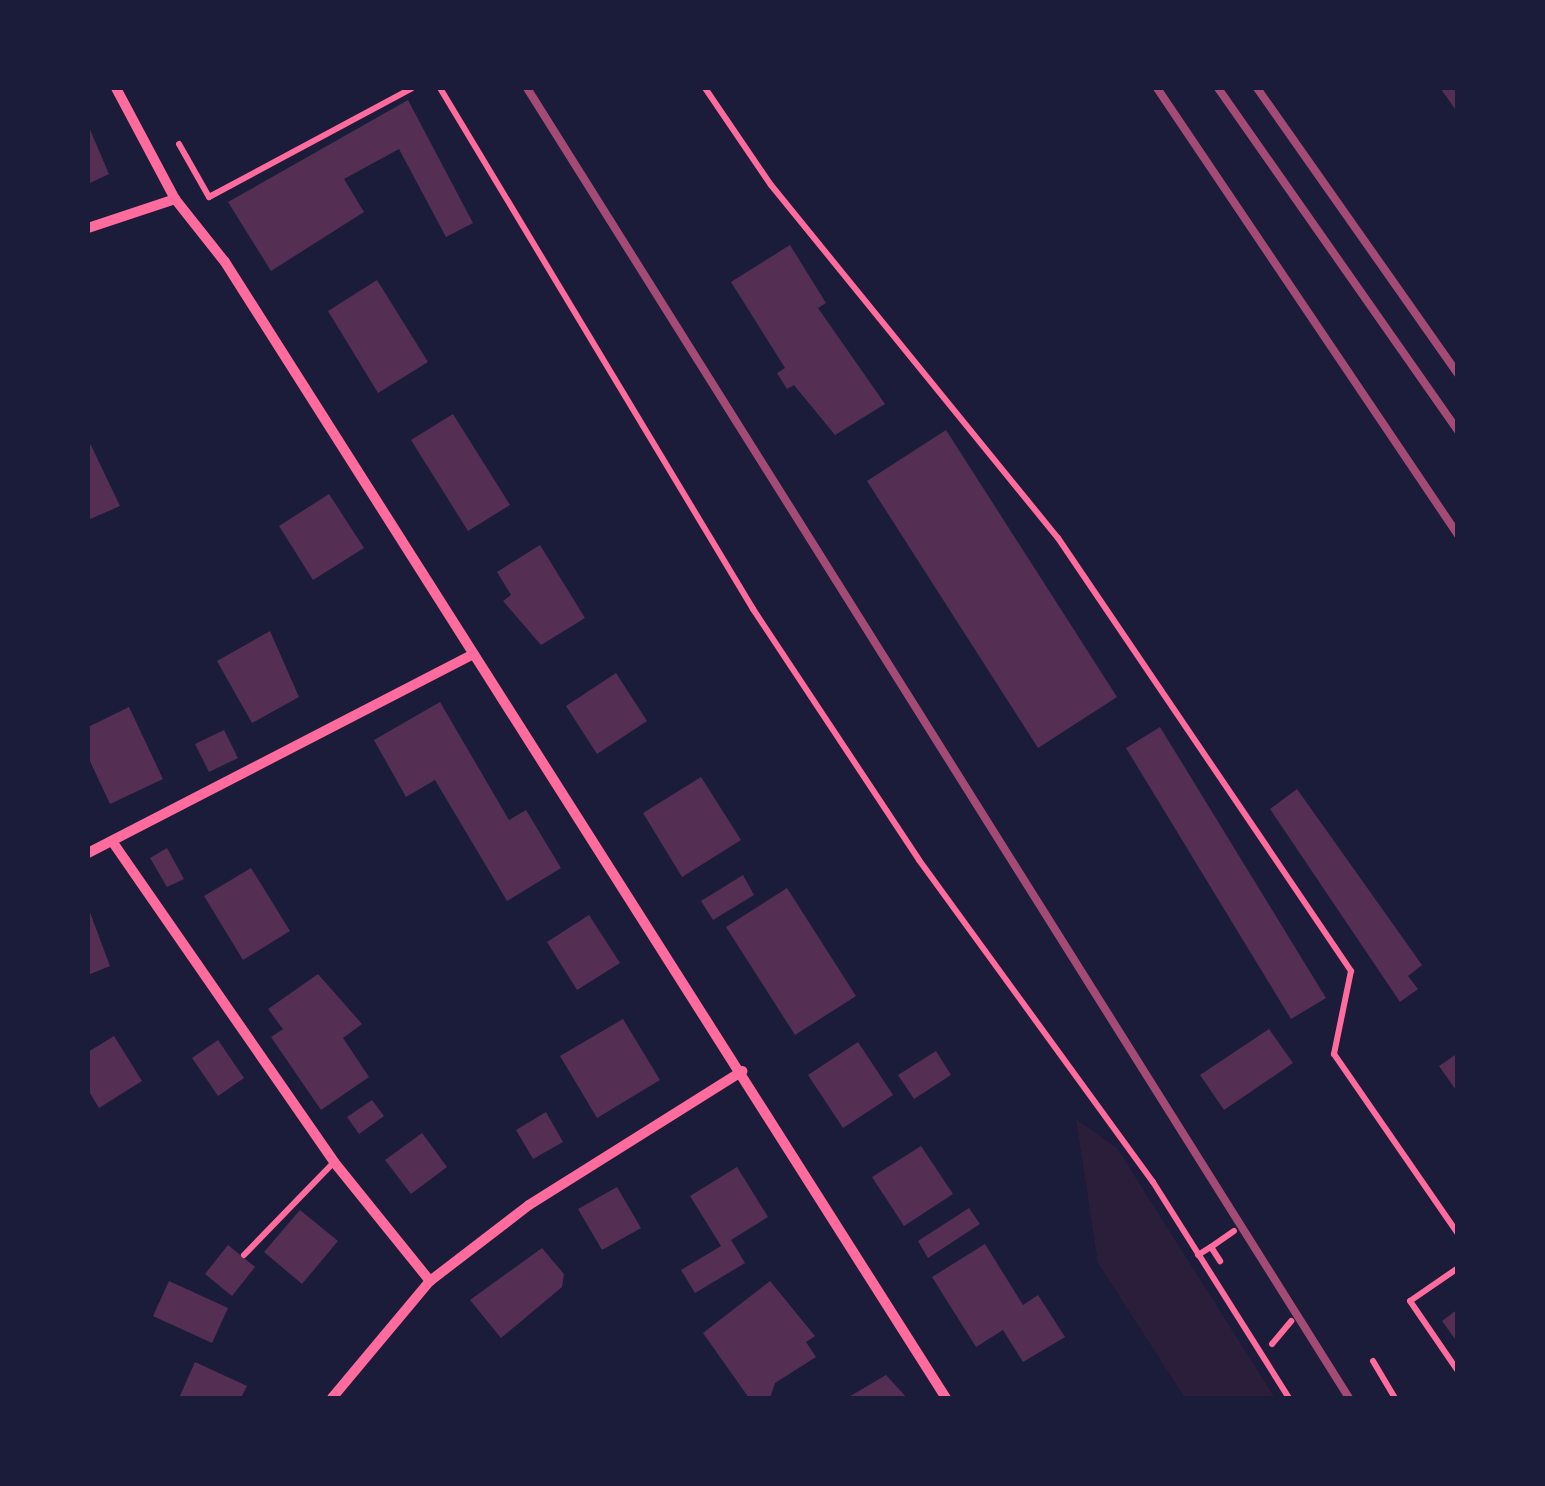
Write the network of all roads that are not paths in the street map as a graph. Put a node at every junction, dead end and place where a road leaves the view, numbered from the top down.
1 (116, 88) edge
2 (705, 88) edge
3 (175, 199) junction
4 (88, 228) edge
5 (472, 654) junction
6 (114, 844) junction
7 (88, 853) edge
8 (743, 1071) junction
9 (334, 1162) junction
10 (1458, 1234) edge
11 (244, 1255) dead end
12 (1458, 1268) edge
13 (430, 1281) junction
14 (1458, 1371) edge
15 (332, 1398) edge
16 (946, 1398) edge

1 - 3 street
2 - 10 lane
3 - 4 street
3 - 5 street
5 - 6 street
5 - 8 street
6 - 7 street
6 - 9 street
8 - 13 street
8 - 16 street
9 - 11 lane
9 - 13 street
12 - 14 lane
13 - 15 street

